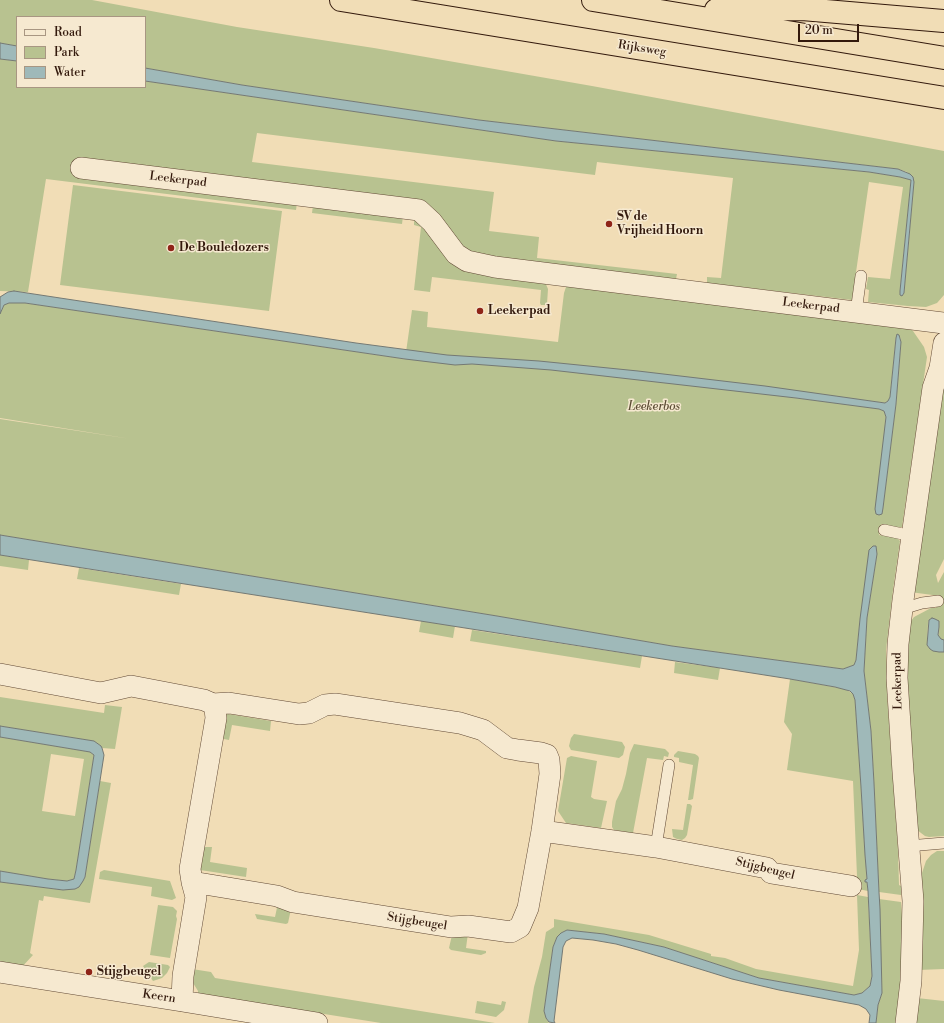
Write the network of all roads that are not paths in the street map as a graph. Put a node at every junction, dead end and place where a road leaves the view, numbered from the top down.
1 (341, 0) edge
2 (593, 0) edge
3 (657, 10) junction
4 (944, 21) edge
5 (944, 58) edge
6 (944, 98) edge
7 (80, 168) dead end
8 (861, 276) dead end
9 (856, 312) junction
10 (944, 323) edge
11 (944, 343) edge
12 (884, 530) dead end
13 (912, 536) junction
14 (938, 601) dead end
15 (902, 609) junction
16 (0, 674) edge
17 (213, 704) junction
18 (669, 764) dead end
19 (542, 831) junction
20 (944, 843) edge
21 (908, 846) junction
22 (656, 847) junction
23 (192, 882) junction
24 (851, 886) dead end
25 (0, 972) edge
26 (182, 1001) junction
27 (317, 1023) edge
28 (906, 1023) edge

1 - 6 highway, Rijksweg
2 - 3 highway
3 - 4 highway
3 - 5 highway
7 - 9 street, Leekerpad
8 - 9 lane
9 - 10 street, Leekerpad
11 - 13 street, Leekerpad
12 - 13 lane
13 - 15 street, Leekerpad
14 - 15 lane
15 - 21 street, Leekerpad
16 - 17 street, Stijgbeugel
17 - 19 street, Stijgbeugel
17 - 23 street
18 - 22 lane
19 - 22 street, Stijgbeugel
19 - 23 street, Stijgbeugel
20 - 21 lane
21 - 28 street, Leekerpad
22 - 24 street, Stijgbeugel
23 - 26 street
25 - 26 street, Keern
26 - 27 street, Keern

